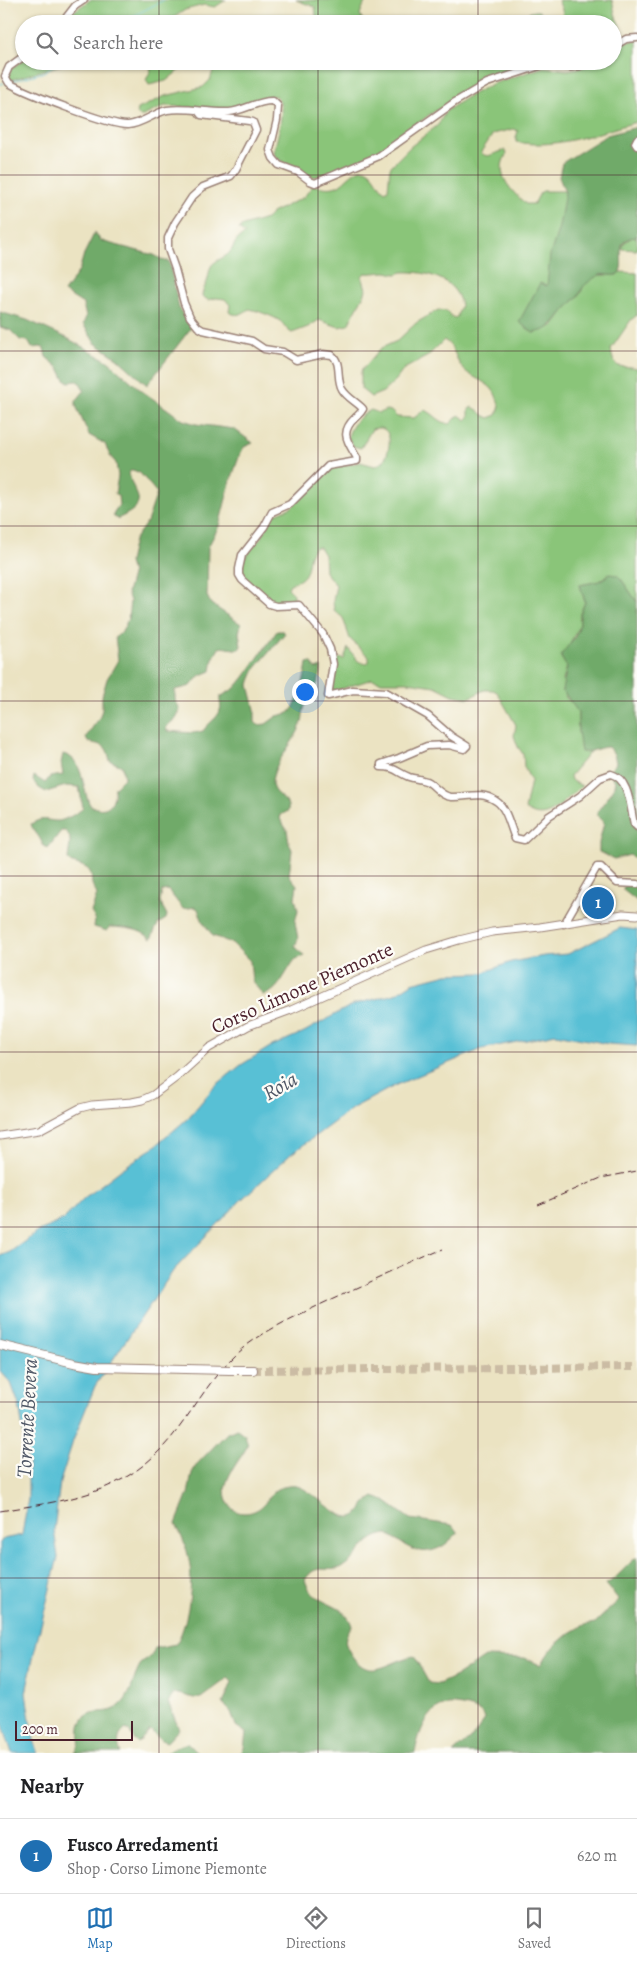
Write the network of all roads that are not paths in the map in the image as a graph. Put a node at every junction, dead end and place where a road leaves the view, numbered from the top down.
1 (84, 0) edge
2 (68, 15) edge
3 (637, 38) edge
4 (622, 41) edge
5 (15, 64) edge
6 (527, 70) edge
7 (198, 111) junction
8 (637, 139) edge
9 (637, 146) edge
10 (637, 827) edge
11 (637, 884) edge
12 (637, 915) edge
13 (564, 924) junction
14 (0, 1136) edge
15 (0, 1345) edge
16 (253, 1370) tunnel mouth

1 - 2 main road
3 - 4 main road
5 - 7 main road
6 - 7 main road
7 - 10 main road
8 - 9 main road
11 - 13 main road
12 - 13 main road, Corso Limone Piemonte
13 - 14 main road, Corso Limone Piemonte
15 - 16 highway, bridge

